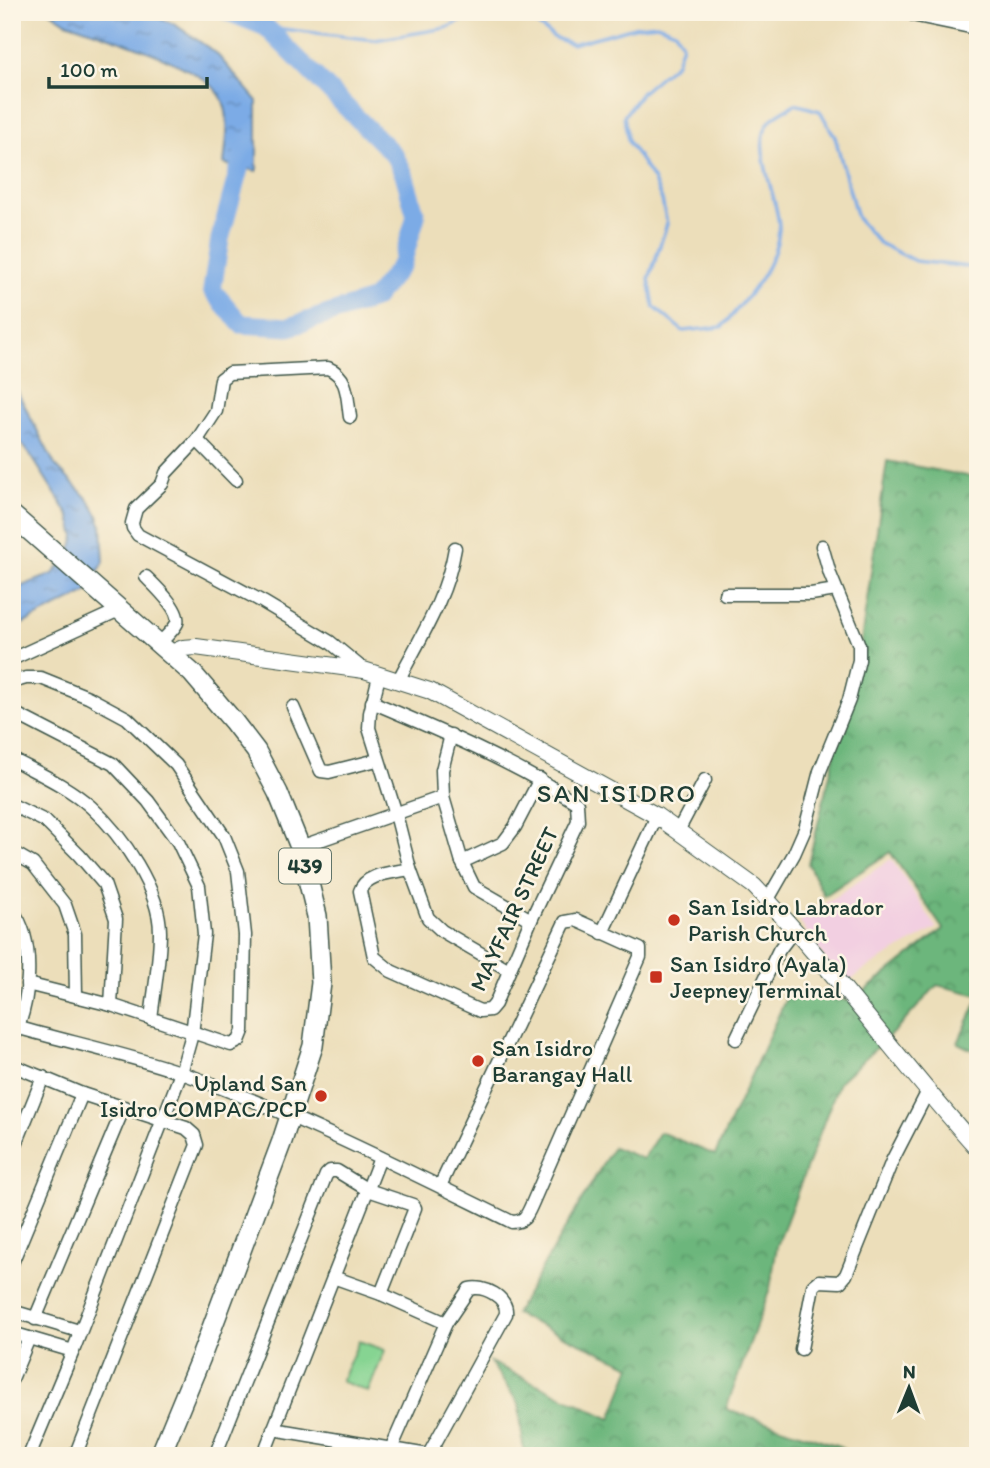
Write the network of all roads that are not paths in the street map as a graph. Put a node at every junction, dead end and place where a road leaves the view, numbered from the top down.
1 (915, 12) edge
2 (978, 25) edge
3 (350, 417) dead end
4 (197, 440) junction
5 (236, 480) dead end
6 (12, 515) edge
7 (822, 546) dead end
8 (455, 548) dead end
9 (146, 577) dead end
10 (836, 590) junction
11 (725, 594) dead end
12 (120, 610) junction
13 (164, 649) junction
14 (12, 659) edge
15 (372, 673) junction
16 (398, 681) junction
17 (12, 682) edge
18 (373, 702) junction
19 (293, 707) dead end
20 (12, 712) edge
21 (451, 735) junction
22 (12, 759) edge
23 (377, 760) junction
24 (540, 779) junction
25 (705, 780) dead end
26 (443, 797) junction
27 (12, 805) edge
28 (396, 814) junction
29 (657, 816) junction
30 (678, 831) junction
31 (300, 847) junction
32 (12, 852) edge
33 (462, 862) junction
34 (410, 869) junction
35 (767, 901) junction
36 (12, 910) edge
37 (531, 920) junction
38 (794, 930) junction
39 (602, 933) junction
40 (509, 970) junction
41 (27, 984) junction
42 (76, 996) junction
43 (111, 1005) junction
44 (150, 1019) junction
45 (15, 1034) edge
46 (192, 1034) junction
47 (736, 1039) dead end
48 (12, 1065) edge
49 (181, 1073) junction
50 (43, 1077) junction
51 (927, 1093) junction
52 (82, 1094) junction
53 (124, 1107) junction
54 (291, 1118) junction
55 (161, 1121) junction
56 (978, 1149) edge
57 (12, 1154) edge
58 (380, 1158) junction
59 (440, 1186) junction
60 (368, 1190) junction
61 (12, 1263) edge
62 (333, 1277) junction
63 (381, 1294) junction
64 (12, 1311) edge
65 (35, 1319) junction
66 (446, 1323) junction
67 (79, 1331) junction
68 (12, 1333) edge
69 (29, 1338) junction
70 (801, 1349) dead end
71 (73, 1351) junction
72 (12, 1380) edge
73 (273, 1429) junction
74 (391, 1449) junction
75 (428, 1455) edge
76 (29, 1456) edge
77 (75, 1456) edge
78 (160, 1456) edge
79 (215, 1456) edge
80 (263, 1456) edge

1 - 2 main road
3 - 4 street
4 - 5 street
4 - 15 street
6 - 12 main road, 439
7 - 10 street
8 - 16 street
9 - 13 street
10 - 11 street
10 - 35 street
12 - 13 main road, 439
12 - 14 street
13 - 15 street
13 - 31 main road, 439
15 - 16 street
15 - 18 street
16 - 29 street
17 - 46 street
18 - 21 street, MAYFAIR STREET
18 - 23 street
19 - 23 street
20 - 46 street
21 - 24 street, MAYFAIR STREET
21 - 26 street
22 - 44 street
23 - 28 street
24 - 33 street
24 - 37 street, MAYFAIR STREET
25 - 30 street
26 - 28 street
26 - 33 street
27 - 43 street
28 - 31 street
28 - 34 street
29 - 30 street
29 - 39 street
30 - 35 street
31 - 54 main road, 439
32 - 42 street
33 - 37 street
34 - 40 street
34 - 40 street, MAYFAIR STREET
35 - 38 street
36 - 41 street
37 - 40 street, MAYFAIR STREET
38 - 47 street
38 - 51 street
39 - 59 street
39 - 59 street
41 - 42 street
41 - 45 street
42 - 43 street
43 - 44 street
44 - 46 street
45 - 49 street
46 - 49 street
48 - 50 street
49 - 54 street
49 - 55 street
50 - 52 street
50 - 57 street
51 - 56 street
51 - 70 street
52 - 53 street
52 - 61 street
53 - 55 street
53 - 65 street
54 - 58 street
54 - 78 main road, 439
55 - 67 street
55 - 77 street
58 - 59 street
58 - 60 street
60 - 62 street
60 - 63 street
60 - 79 street
62 - 63 street
62 - 73 street
63 - 66 street
64 - 65 street
65 - 67 street
66 - 74 street
66 - 75 street
67 - 71 street
68 - 69 street
69 - 71 street
69 - 72 street
71 - 76 street
73 - 74 street
73 - 80 street
74 - 75 street

